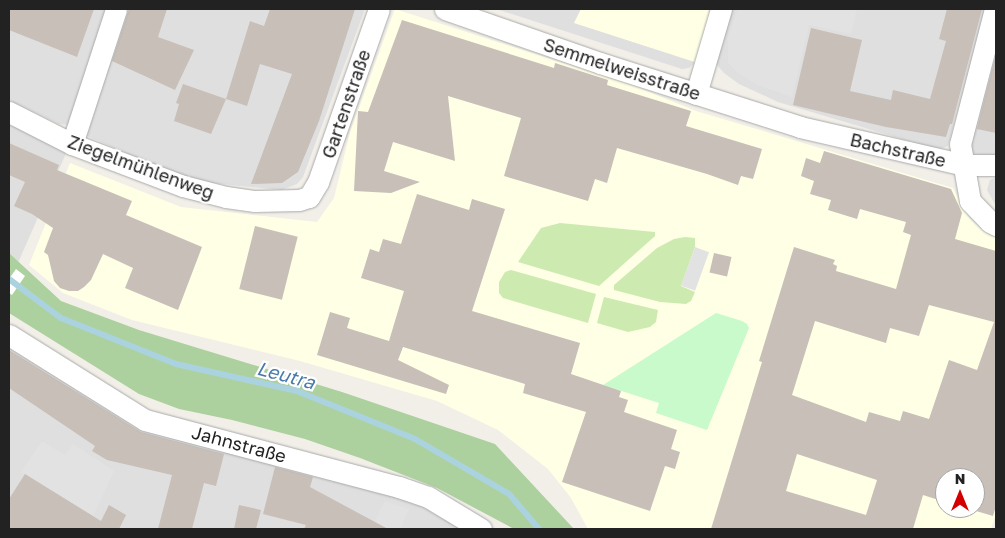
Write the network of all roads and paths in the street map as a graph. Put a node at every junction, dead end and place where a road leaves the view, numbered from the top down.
1 (116, 9) edge
2 (379, 9) edge
3 (445, 9) edge
4 (721, 9) edge
5 (994, 9) edge
6 (696, 94) junction
7 (9, 112) edge
8 (800, 127) joint
9 (72, 144) junction
10 (964, 165) junction
11 (996, 165) edge
12 (309, 197) joint
13 (996, 226) edge
14 (9, 335) edge
15 (481, 529) edge

1 - 9 street
2 - 12 street, Gartenstraße
3 - 6 street, Semmelweisstraße
4 - 6 street
5 - 10 street
6 - 8 street, Semmelweisstraße
7 - 9 street, Ziegelmühlenweg
8 - 10 street, Bachstraße
9 - 12 street, Ziegelmühlenweg
10 - 11 street, Bachstraße
10 - 13 street
14 - 15 street, Jahnstraße

